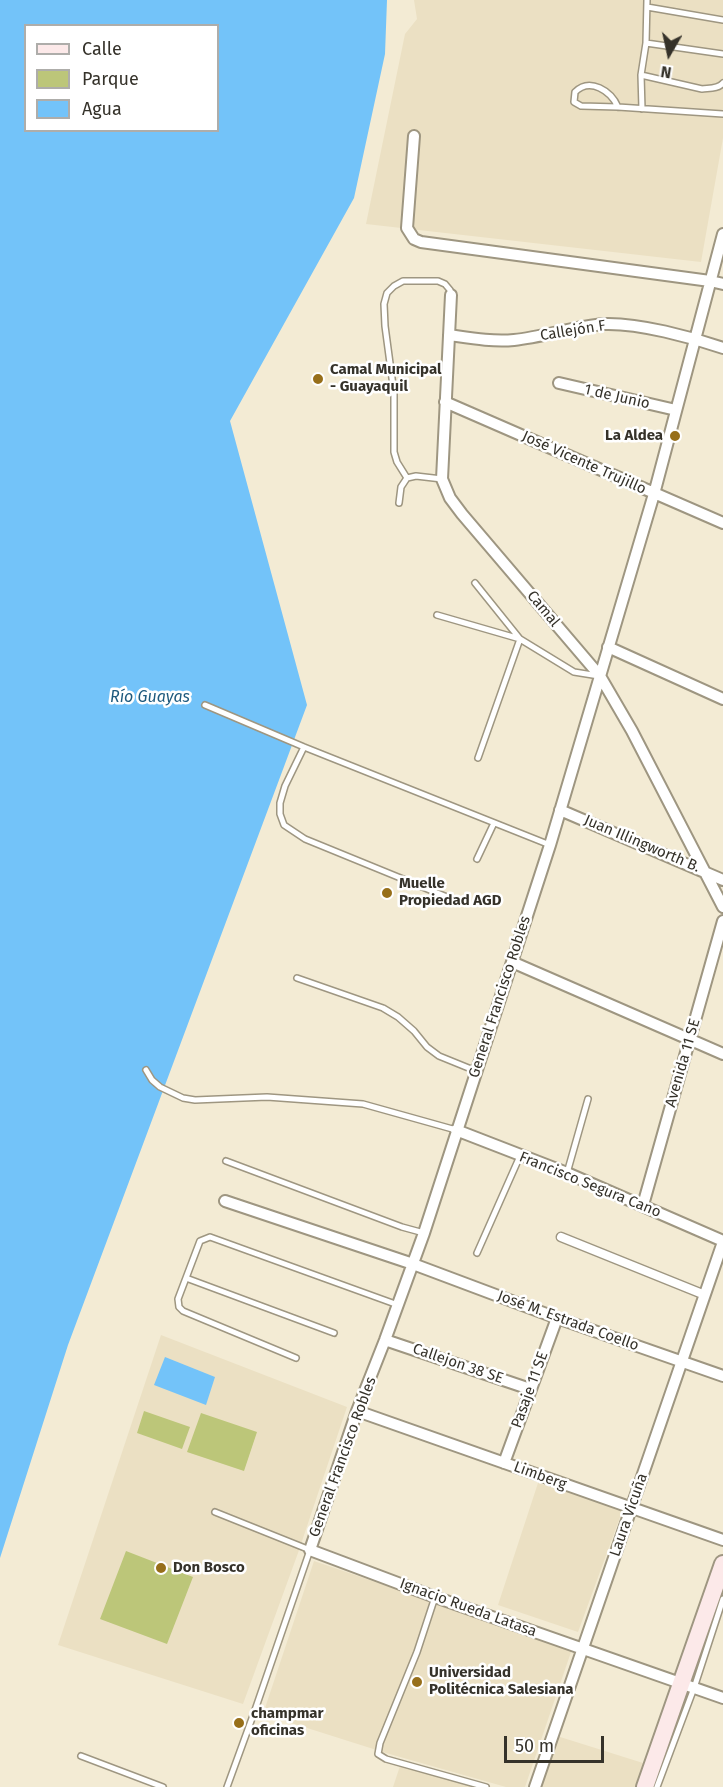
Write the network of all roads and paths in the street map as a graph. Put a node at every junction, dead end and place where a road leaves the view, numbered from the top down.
1 (648, 0) edge
2 (647, 7) junction
3 (723, 20) edge
4 (646, 43) junction
5 (723, 54) edge
6 (641, 75) junction
7 (723, 83) edge
8 (618, 107) junction
9 (642, 108) junction
10 (723, 114) edge
11 (414, 136) dead end
12 (723, 234) edge
13 (710, 280) junction
14 (723, 284) edge
15 (451, 295) joint
16 (449, 334) junction
17 (696, 339) junction
18 (723, 348) edge
19 (559, 383) dead end
20 (445, 402) junction
21 (676, 410) junction
22 (407, 478) junction
23 (442, 478) junction
24 (654, 494) junction
25 (399, 502) dead end
26 (723, 523) edge
27 (476, 583) dead end
28 (437, 615) dead end
29 (520, 639) junction
30 (608, 647) junction
31 (600, 676) junction
32 (723, 699) edge
33 (205, 705) dead end
34 (304, 747) junction
35 (478, 758) dead end
36 (560, 810) junction
37 (494, 823) junction
38 (550, 845) junction
39 (477, 859) dead end
40 (704, 870) junction
41 (723, 880) edge
42 (447, 897) dead end
43 (723, 907) edge
44 (723, 921) edge
45 (512, 962) junction
46 (297, 978) dead end
47 (689, 1039) junction
48 (723, 1054) edge
49 (146, 1070) dead end
50 (476, 1071) junction
51 (588, 1099) dead end
52 (456, 1130) junction
53 (520, 1156) junction
54 (226, 1161) dead end
55 (567, 1173) junction
56 (225, 1201) dead end
57 (643, 1205) junction
58 (424, 1233) junction
59 (561, 1237) dead end
60 (723, 1242) edge
61 (477, 1253) dead end
62 (413, 1264) junction
63 (186, 1278) junction
64 (705, 1294) junction
65 (398, 1305) junction
66 (557, 1318) junction
67 (334, 1333) dead end
68 (385, 1340) junction
69 (296, 1358) dead end
70 (682, 1362) junction
71 (723, 1376) edge
72 (530, 1389) junction
73 (357, 1411) junction
74 (504, 1463) junction
75 (632, 1508) junction
76 (215, 1512) dead end
77 (723, 1540) edge
78 (310, 1550) junction
79 (723, 1564) edge
80 (435, 1598) junction
81 (723, 1599) edge
82 (583, 1648) junction
83 (688, 1686) junction
84 (723, 1698) edge
85 (81, 1756) dead end
86 (163, 1787) edge
87 (227, 1787) edge
88 (486, 1787) edge
89 (535, 1787) edge
90 (645, 1787) edge
91 (657, 1787) edge

1 - 2 lane
2 - 3 lane
2 - 4 lane
4 - 5 lane
4 - 6 lane
6 - 7 lane
6 - 9 lane
8 - 8 lane
8 - 9 lane
9 - 10 lane
11 - 13 street
12 - 13 street, General Francisco Robles
13 - 14 street
13 - 17 street, General Francisco Robles
15 - 16 street, Camal
15 - 22 lane
16 - 17 street, Callejón F
16 - 20 street, Camal
17 - 18 street, Callejón F
17 - 21 street, General Francisco Robles
19 - 21 street, 1 de Junio
20 - 23 street, Camal
20 - 24 street, José Vicente Trujillo
21 - 24 street, General Francisco Robles
22 - 23 lane
22 - 25 lane
23 - 31 street, Camal
24 - 26 street, José Vicente Trujillo
24 - 30 street, General Francisco Robles
27 - 29 lane
28 - 29 lane
29 - 31 lane
29 - 35 lane
30 - 31 street, General Francisco Robles
30 - 32 street
31 - 36 street, General Francisco Robles
31 - 40 street, Camal
33 - 34 lane
34 - 37 lane
34 - 42 lane
36 - 38 street, General Francisco Robles
36 - 40 street, Juan Illingworth B.
37 - 38 lane
37 - 39 lane
38 - 45 street, General Francisco Robles
40 - 41 street, Juan Illingworth B.
40 - 43 street, Camal
44 - 47 street, Avenida 11 SE
45 - 47 street
45 - 50 street, General Francisco Robles
46 - 50 lane
47 - 48 street
47 - 57 street, Avenida 11 SE
49 - 52 lane
50 - 52 street, General Francisco Robles
51 - 55 lane
52 - 53 street, Francisco Segura Cano
52 - 58 street, General Francisco Robles
53 - 55 street, Francisco Segura Cano
53 - 61 lane
54 - 58 lane
55 - 57 street, Francisco Segura Cano
56 - 62 street, José M. Estrada Coello
57 - 60 street, Francisco Segura Cano
58 - 62 street, General Francisco Robles
59 - 64 street
60 - 64 street, Laura Vicuña
62 - 65 street, General Francisco Robles
62 - 66 street, José M. Estrada Coello
63 - 65 lane
63 - 67 lane
63 - 69 lane
64 - 70 street, Laura Vicuña
65 - 68 street, General Francisco Robles
66 - 70 street, José M. Estrada Coello
66 - 72 street, Pasaje 11 SE
68 - 72 street, Callejon 38 SE
68 - 73 street, General Francisco Robles
70 - 71 street, José M. Estrada Coello
70 - 75 street, Laura Vicuña
72 - 74 street, Pasaje 11 SE
73 - 74 street, Limberg
73 - 78 street, General Francisco Robles
74 - 75 street, Limberg
75 - 77 street, Limberg
75 - 82 street, Laura Vicuña
76 - 78 lane, Ignacio Rueda Latasa
78 - 80 street, Ignacio Rueda Latasa
78 - 87 lane, General Francisco Robles
79 - 83 main road
80 - 82 street, Ignacio Rueda Latasa
80 - 88 lane
81 - 83 lane
82 - 83 street, Ignacio Rueda Latasa
82 - 89 street, Laura Vicuña
83 - 84 street, Ignacio Rueda Latasa
83 - 90 main road
83 - 91 lane
85 - 86 lane

